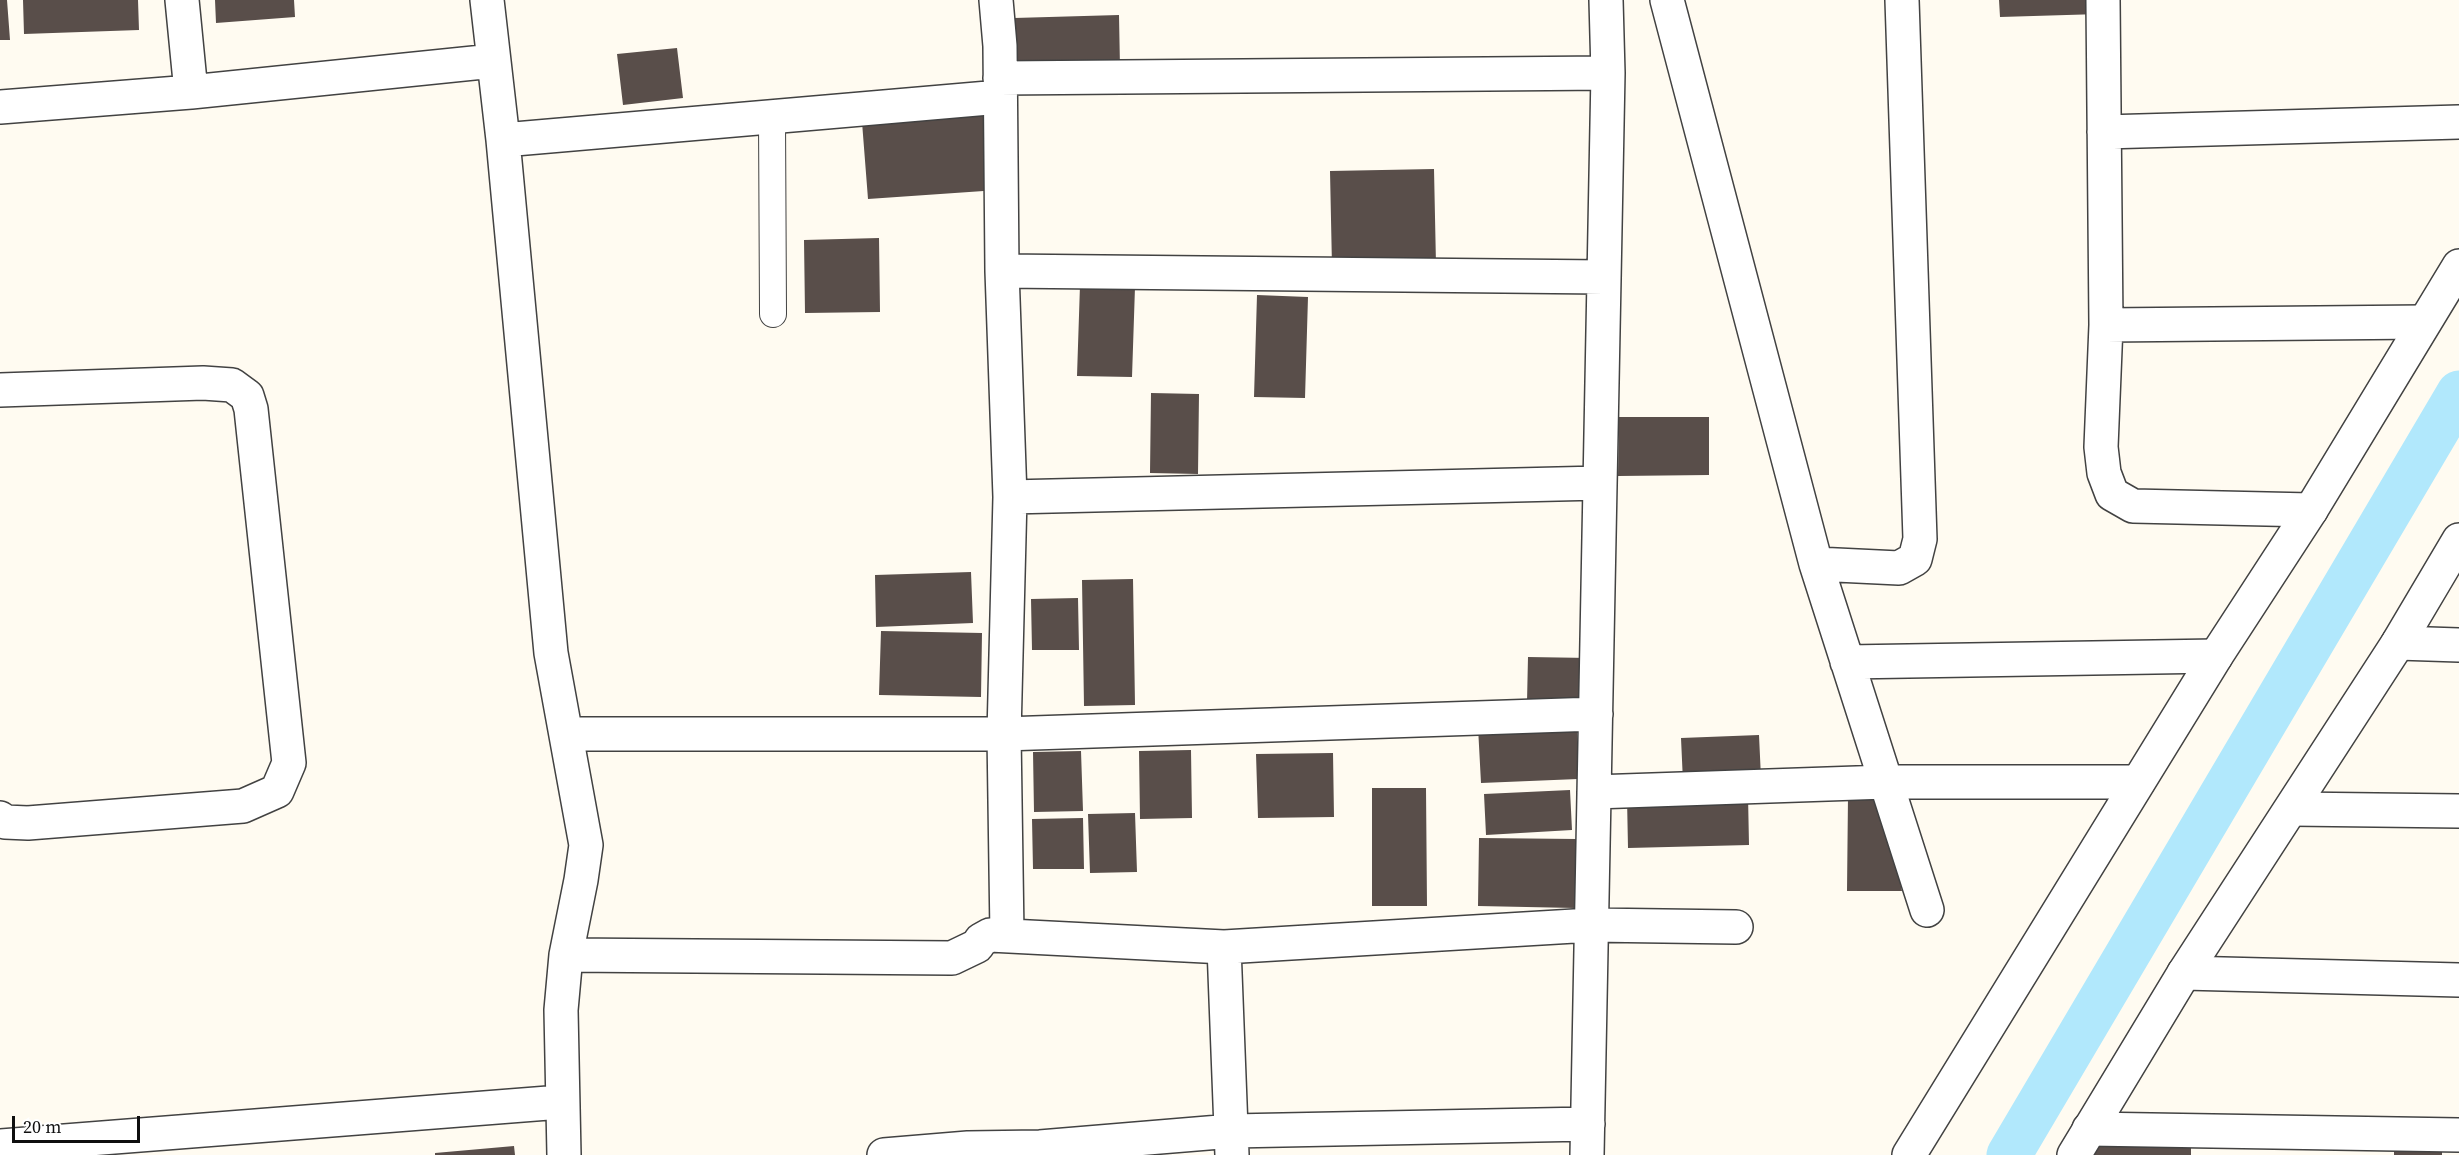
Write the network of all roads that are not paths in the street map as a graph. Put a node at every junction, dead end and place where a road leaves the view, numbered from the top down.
1 (182, 0) edge
2 (487, 0) edge
3 (996, 0) edge
4 (1606, 0) edge
5 (1666, 0) edge
6 (1902, 0) edge
7 (2103, 0) edge
8 (493, 61) junction
9 (1608, 73) junction
10 (1000, 88) junction
11 (191, 92) junction
12 (0, 107) edge
13 (772, 117) junction
14 (2459, 122) edge
15 (2104, 132) junction
16 (503, 140) junction
17 (2459, 266) edge
18 (1002, 271) junction
19 (1604, 277) junction
20 (773, 315) dead end
21 (2424, 322) junction
22 (2106, 325) junction
23 (0, 390) edge
24 (1600, 483) junction
25 (1010, 497) junction
26 (2311, 510) junction
27 (2459, 540) edge
28 (1816, 564) junction
29 (2398, 643) junction
30 (2459, 645) edge
31 (2216, 656) junction
32 (1847, 662) junction
33 (1596, 714) junction
34 (566, 734) junction
35 (1004, 734) junction
36 (2138, 782) junction
37 (1886, 783) junction
38 (1594, 792) junction
39 (2292, 809) junction
40 (2459, 811) edge
41 (0, 818) edge
42 (1927, 910) dead end
43 (1591, 925) junction
44 (1736, 927) dead end
45 (1006, 935) junction
46 (1224, 947) junction
47 (566, 955) junction
48 (2184, 973) junction
49 (2459, 980) edge
50 (561, 1102) junction
51 (2459, 1136) edge
52 (1588, 1139) edge
53 (2081, 1142) edge
54 (1232, 1143) edge
55 (0, 1146) edge
56 (123, 1146) edge
57 (1040, 1151) edge
58 (564, 1155) edge
59 (884, 1155) edge
60 (1909, 1155) edge

1 - 11 street
2 - 8 street
3 - 10 street
4 - 9 street
5 - 28 street
6 - 28 street
7 - 15 street
8 - 11 street
8 - 16 street
9 - 10 street
9 - 19 street
10 - 13 street
10 - 18 street
11 - 12 street
13 - 16 street
13 - 20 lane
14 - 15 street
15 - 22 street
16 - 34 street
17 - 21 street
18 - 19 street
18 - 25 street
19 - 24 street
21 - 22 street
21 - 26 street
22 - 26 street
23 - 41 street
24 - 25 street
24 - 33 street
25 - 35 street
26 - 31 street
27 - 29 street
28 - 32 street
29 - 30 street
29 - 39 street
31 - 32 street
31 - 36 street
32 - 37 street
33 - 35 street
33 - 38 street
34 - 35 street
34 - 47 street
35 - 45 street
36 - 37 street
36 - 60 street
37 - 38 street
37 - 42 street
38 - 43 street
39 - 40 street
39 - 48 street
43 - 44 street
43 - 46 street
43 - 52 street
45 - 46 street
45 - 47 street
46 - 54 street
47 - 50 street
48 - 49 street
48 - 53 street
50 - 56 street
50 - 58 street
51 - 53 street
52 - 54 street
54 - 57 street
55 - 56 street
57 - 59 street

